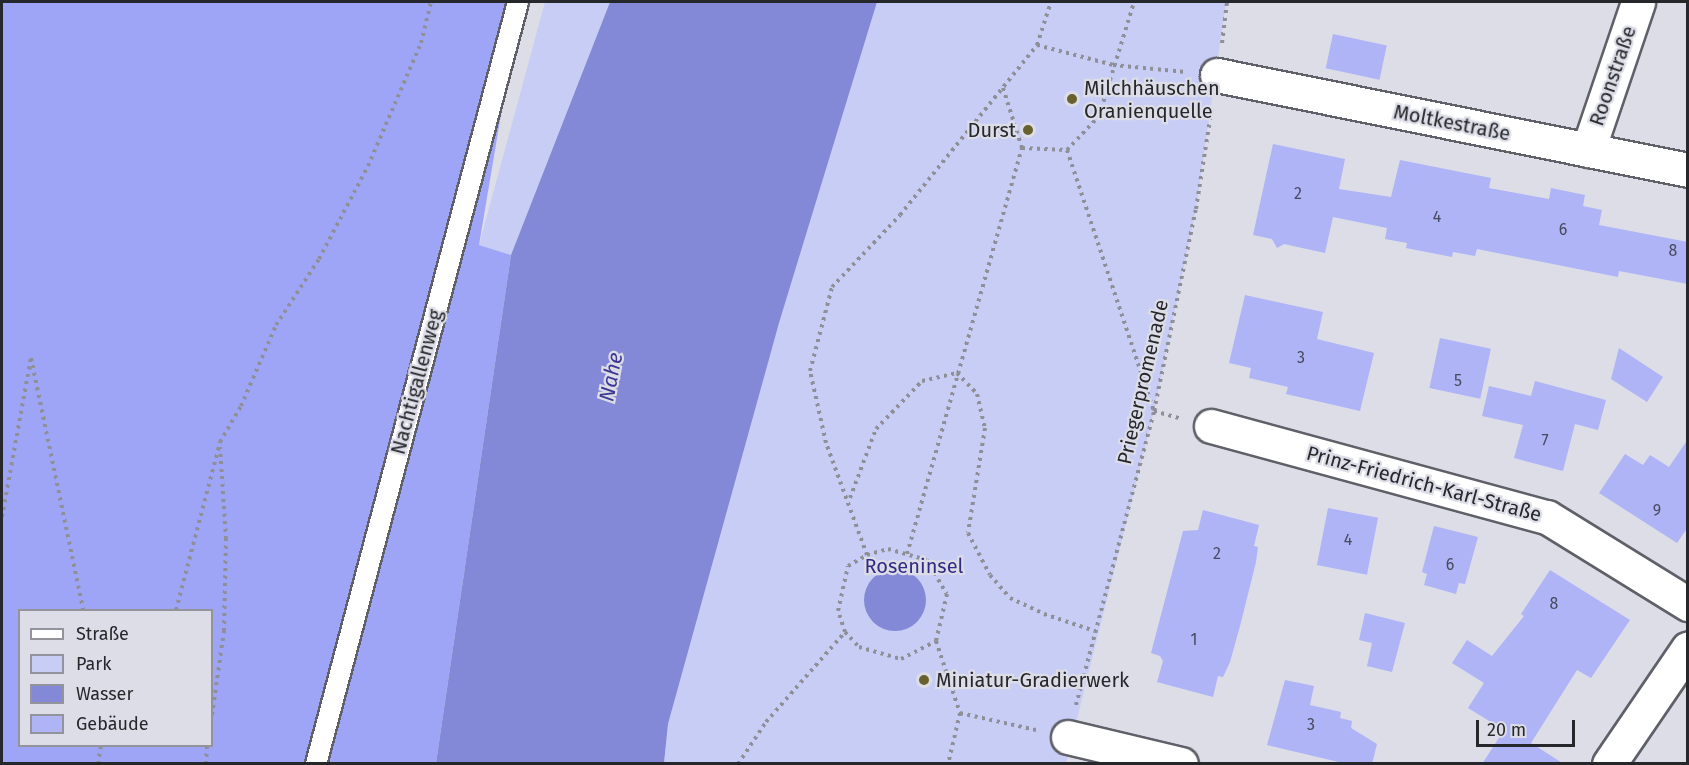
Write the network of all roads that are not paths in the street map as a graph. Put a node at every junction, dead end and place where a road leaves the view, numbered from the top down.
1 (518, 2) edge
2 (1638, 2) edge
3 (1217, 75) road end
4 (1588, 150) junction
5 (1688, 170) edge
6 (1211, 426) dead end
7 (1688, 604) edge
8 (1688, 648) edge
9 (1068, 737) road end
10 (316, 764) edge
11 (1181, 764) edge
12 (1609, 764) edge

1 - 10 lane, Nachtigallenweg
2 - 4 street, Roonstraße
3 - 4 street, Moltkestraße
4 - 5 street, Moltkestraße
6 - 7 street, Prinz-Friedrich-Karl-Straße
8 - 12 street
9 - 11 street

